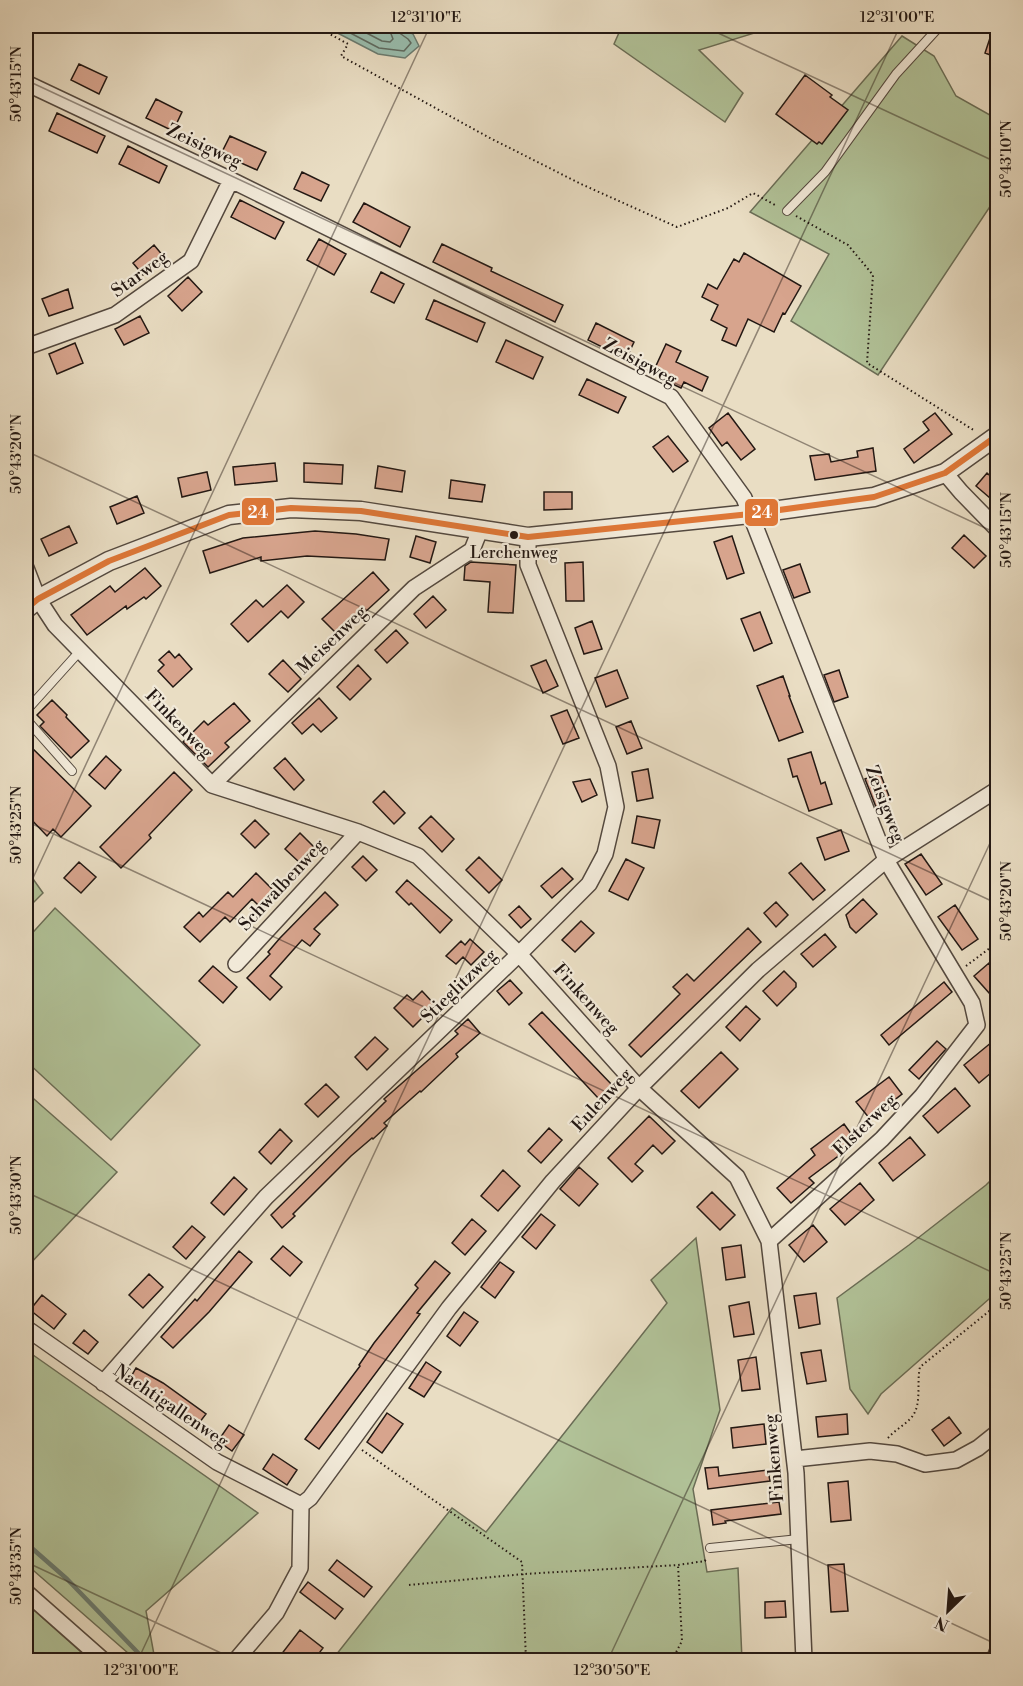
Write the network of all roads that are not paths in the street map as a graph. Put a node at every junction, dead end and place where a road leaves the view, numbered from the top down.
1 (940, 26) edge
2 (26, 83) edge
3 (231, 180) junction
4 (787, 211) road end
5 (26, 347) edge
6 (994, 438) edge
7 (945, 473) junction
8 (750, 514) junction
9 (480, 530) junction
10 (998, 530) edge
11 (528, 537) junction
12 (26, 568) edge
13 (32, 604) edge
14 (80, 651) junction
15 (26, 711) edge
16 (26, 719) edge
17 (72, 771) dead end
18 (212, 785) junction
19 (998, 789) edge
20 (358, 832) junction
21 (886, 860) junction
22 (519, 954) junction
23 (236, 964) dead end
24 (977, 1025) joint
25 (639, 1088) junction
26 (769, 1241) junction
27 (26, 1328) edge
28 (103, 1383) junction
29 (998, 1432) edge
30 (795, 1459) junction
31 (301, 1504) junction
32 (799, 1539) junction
33 (710, 1548) road end
34 (26, 1592) edge
35 (998, 1650) edge
36 (103, 1660) edge
37 (236, 1660) edge
38 (804, 1660) edge
39 (994, 1660) edge

1 - 4 lane
2 - 3 street, Zeisigweg
3 - 5 street, Starweg
3 - 8 street, Zeisigweg
6 - 7 street
7 - 8 street
7 - 10 street
8 - 11 street
8 - 21 street, Zeisigweg
9 - 11 street
9 - 13 street
9 - 18 street, Meisenweg
11 - 22 street, Stieglitzweg
12 - 13 street, Finkenweg
13 - 14 street, Finkenweg
14 - 15 lane
14 - 18 street, Finkenweg
16 - 17 lane
18 - 20 street, Finkenweg
19 - 21 street, Eulenweg
20 - 22 street, Finkenweg
20 - 23 street, Schwalbenweg
21 - 24 street, Zeisigweg
21 - 25 street, Eulenweg
22 - 25 street, Finkenweg
22 - 28 street, Stieglitzweg
24 - 26 street, Elsterweg
25 - 26 street, Finkenweg
25 - 31 street, Eulenweg
26 - 30 street, Finkenweg
27 - 28 street, Nachtigallenweg
28 - 31 street, Nachtigallenweg
29 - 30 street
30 - 32 street, Finkenweg
31 - 37 street
32 - 33 lane
32 - 38 street, Finkenweg
34 - 36 street
35 - 39 street

